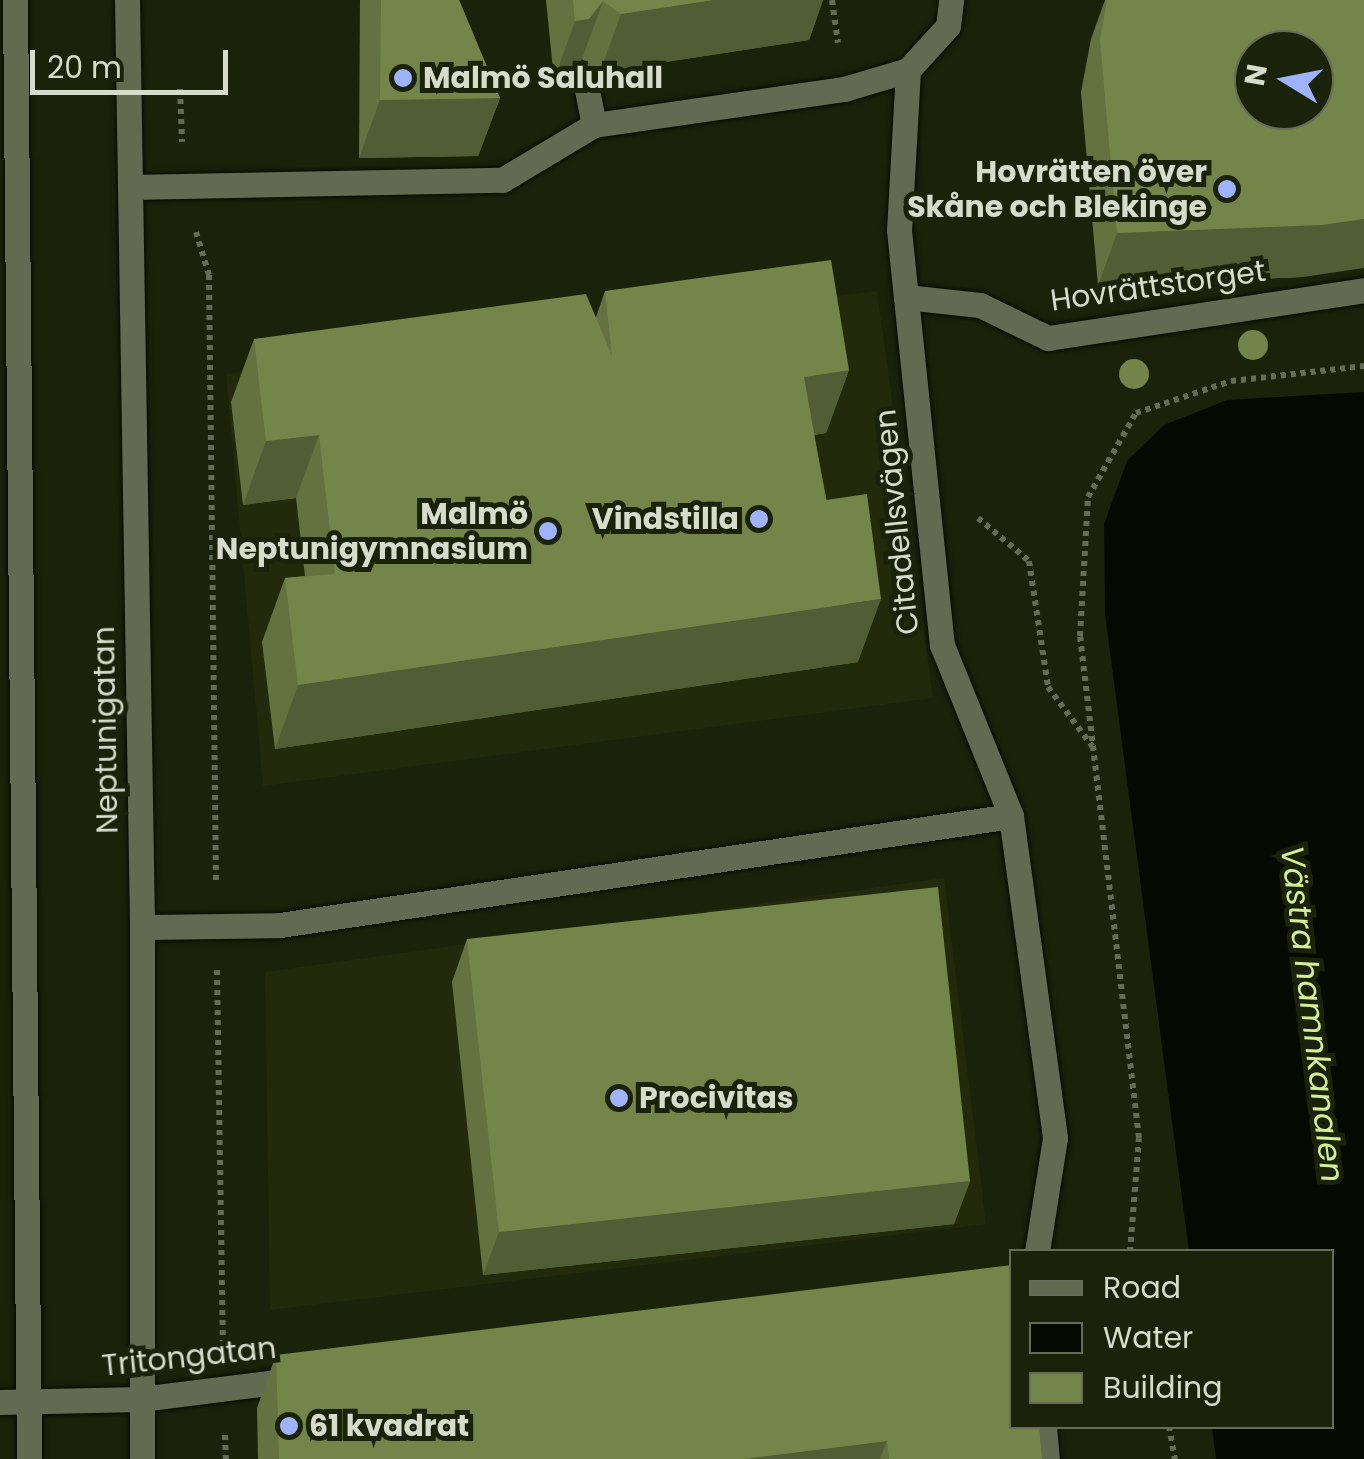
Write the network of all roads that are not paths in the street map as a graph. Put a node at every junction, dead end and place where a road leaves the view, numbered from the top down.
1 (15, 0) edge
2 (126, 0) edge
3 (952, 0) edge
4 (908, 70) junction
5 (584, 75) edge
6 (594, 125) junction
7 (130, 187) junction
8 (1364, 290) edge
9 (906, 297) junction
10 (1010, 816) junction
11 (142, 927) junction
12 (1038, 1249) edge
13 (329, 1375) edge
14 (140, 1399) junction
15 (28, 1401) junction
16 (0, 1402) edge
17 (1044, 1429) edge
18 (29, 1459) edge
19 (142, 1459) edge
20 (1046, 1459) edge

1 - 15 street
2 - 7 street, Neptunigatan
3 - 4 street
4 - 6 street
4 - 9 street, Citadellsvägen
5 - 6 street
6 - 7 street
7 - 11 street, Neptunigatan
8 - 9 street, Hovrättstorget
9 - 10 street, Citadellsvägen
10 - 11 street
10 - 12 street, Citadellsvägen
11 - 14 street, Neptunigatan
13 - 14 street, Tritongatan
14 - 15 street, Tritongatan
14 - 19 street, Neptunigatan
15 - 16 street, Tritongatan
15 - 18 street
17 - 20 street

